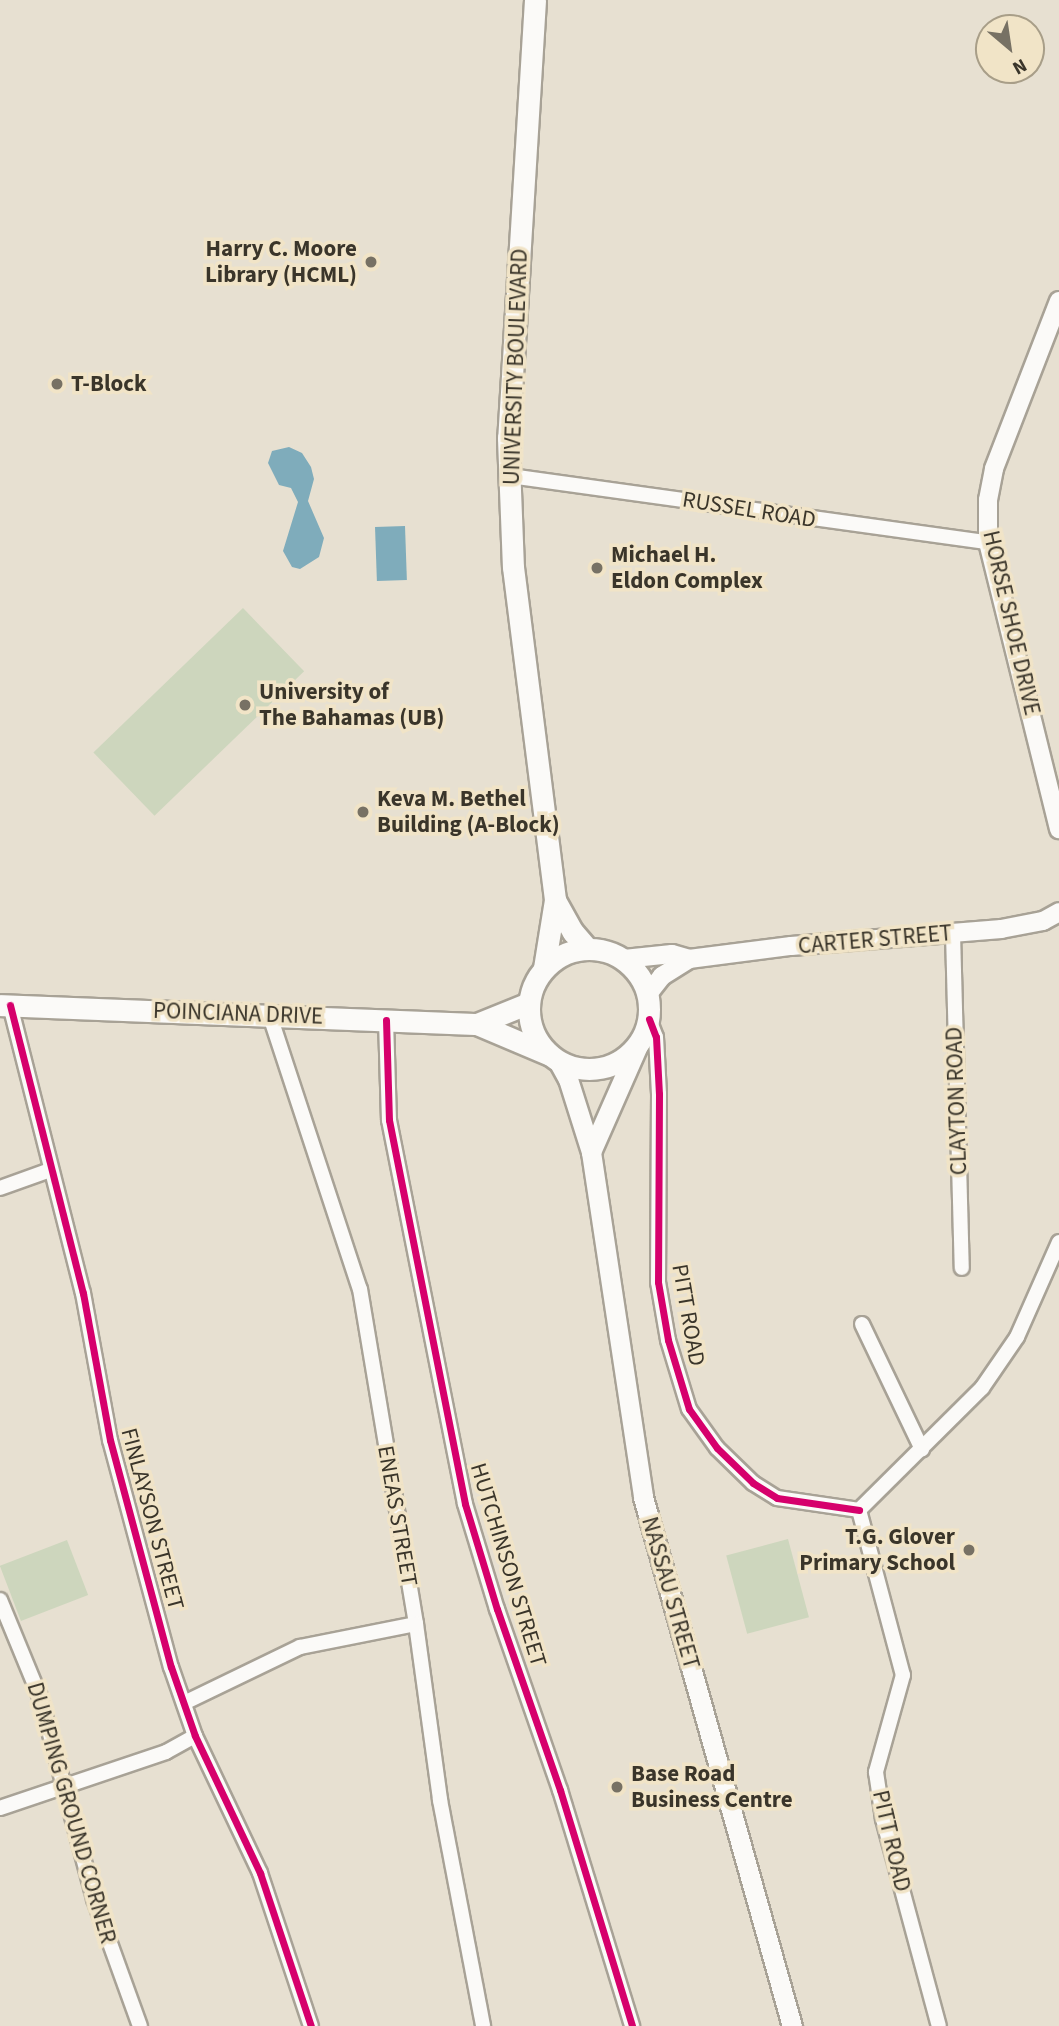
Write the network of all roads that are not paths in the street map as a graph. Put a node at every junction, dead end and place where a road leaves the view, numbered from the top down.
1 (535, 0) edge
2 (1059, 301) edge
3 (510, 476) junction
4 (988, 541) junction
5 (1059, 829) edge
6 (555, 900) junction
7 (1059, 912) edge
8 (953, 933) junction
9 (587, 948) junction
10 (624, 959) junction
11 (689, 959) junction
12 (544, 968) junction
13 (648, 994) junction
14 (529, 1003) junction
15 (5, 1005) edge
16 (270, 1016) junction
17 (649, 1019) junction
18 (386, 1020) junction
19 (477, 1024) junction
20 (640, 1041) junction
21 (554, 1058) junction
22 (591, 1152) junction
23 (50, 1170) junction
24 (0, 1188) edge
25 (1059, 1242) edge
26 (962, 1268) dead end
27 (862, 1324) dead end
28 (922, 1449) junction
29 (859, 1510) junction
30 (0, 1600) edge
31 (416, 1624) junction
32 (184, 1703) junction
33 (195, 1736) junction
34 (64, 1788) junction
35 (0, 1808) edge
36 (140, 2026) edge
37 (311, 2026) edge
38 (483, 2026) edge
39 (632, 2026) edge
40 (792, 2026) edge
41 (939, 2026) edge

1 - 3 main road, UNIVERSITY BOULEVARD
2 - 4 street, HORSE SHOE DRIVE
3 - 4 street, RUSSEL ROAD
3 - 6 main road, UNIVERSITY BOULEVARD
4 - 5 street, HORSE SHOE DRIVE
6 - 9 main road, UNIVERSITY BOULEVARD
6 - 12 main road, UNIVERSITY BOULEVARD
7 - 8 street, CARTER STREET
8 - 11 street, CARTER STREET
8 - 26 street, CLAYTON ROAD
9 - 10 main road
9 - 12 main road
10 - 11 street, CARTER STREET
10 - 13 main road
11 - 13 street
12 - 14 main road
13 - 17 main road
14 - 19 main road
14 - 21 main road
15 - 16 main road, POINCIANA DRIVE
15 - 23 street, FINLAYSON STREET
16 - 18 main road, POINCIANA DRIVE
16 - 31 street, ENEAS STREET
17 - 20 main road
17 - 29 street, PITT ROAD
18 - 19 main road, POINCIANA DRIVE
18 - 39 street, HUTCHINSON STREET
19 - 21 main road
20 - 21 main road
20 - 22 main road
21 - 22 main road, NASSAU STREET
22 - 40 main road, NASSAU STREET
23 - 24 street
23 - 32 street, FINLAYSON STREET
25 - 28 street
27 - 28 street
28 - 29 street
29 - 41 street, PITT ROAD
30 - 34 street, DUMPING GROUND CORNER
31 - 32 street
31 - 38 street, ENEAS STREET
32 - 33 street, FINLAYSON STREET
33 - 34 street
33 - 37 street, FINLAYSON STREET
34 - 35 street
34 - 36 street, DUMPING GROUND CORNER

